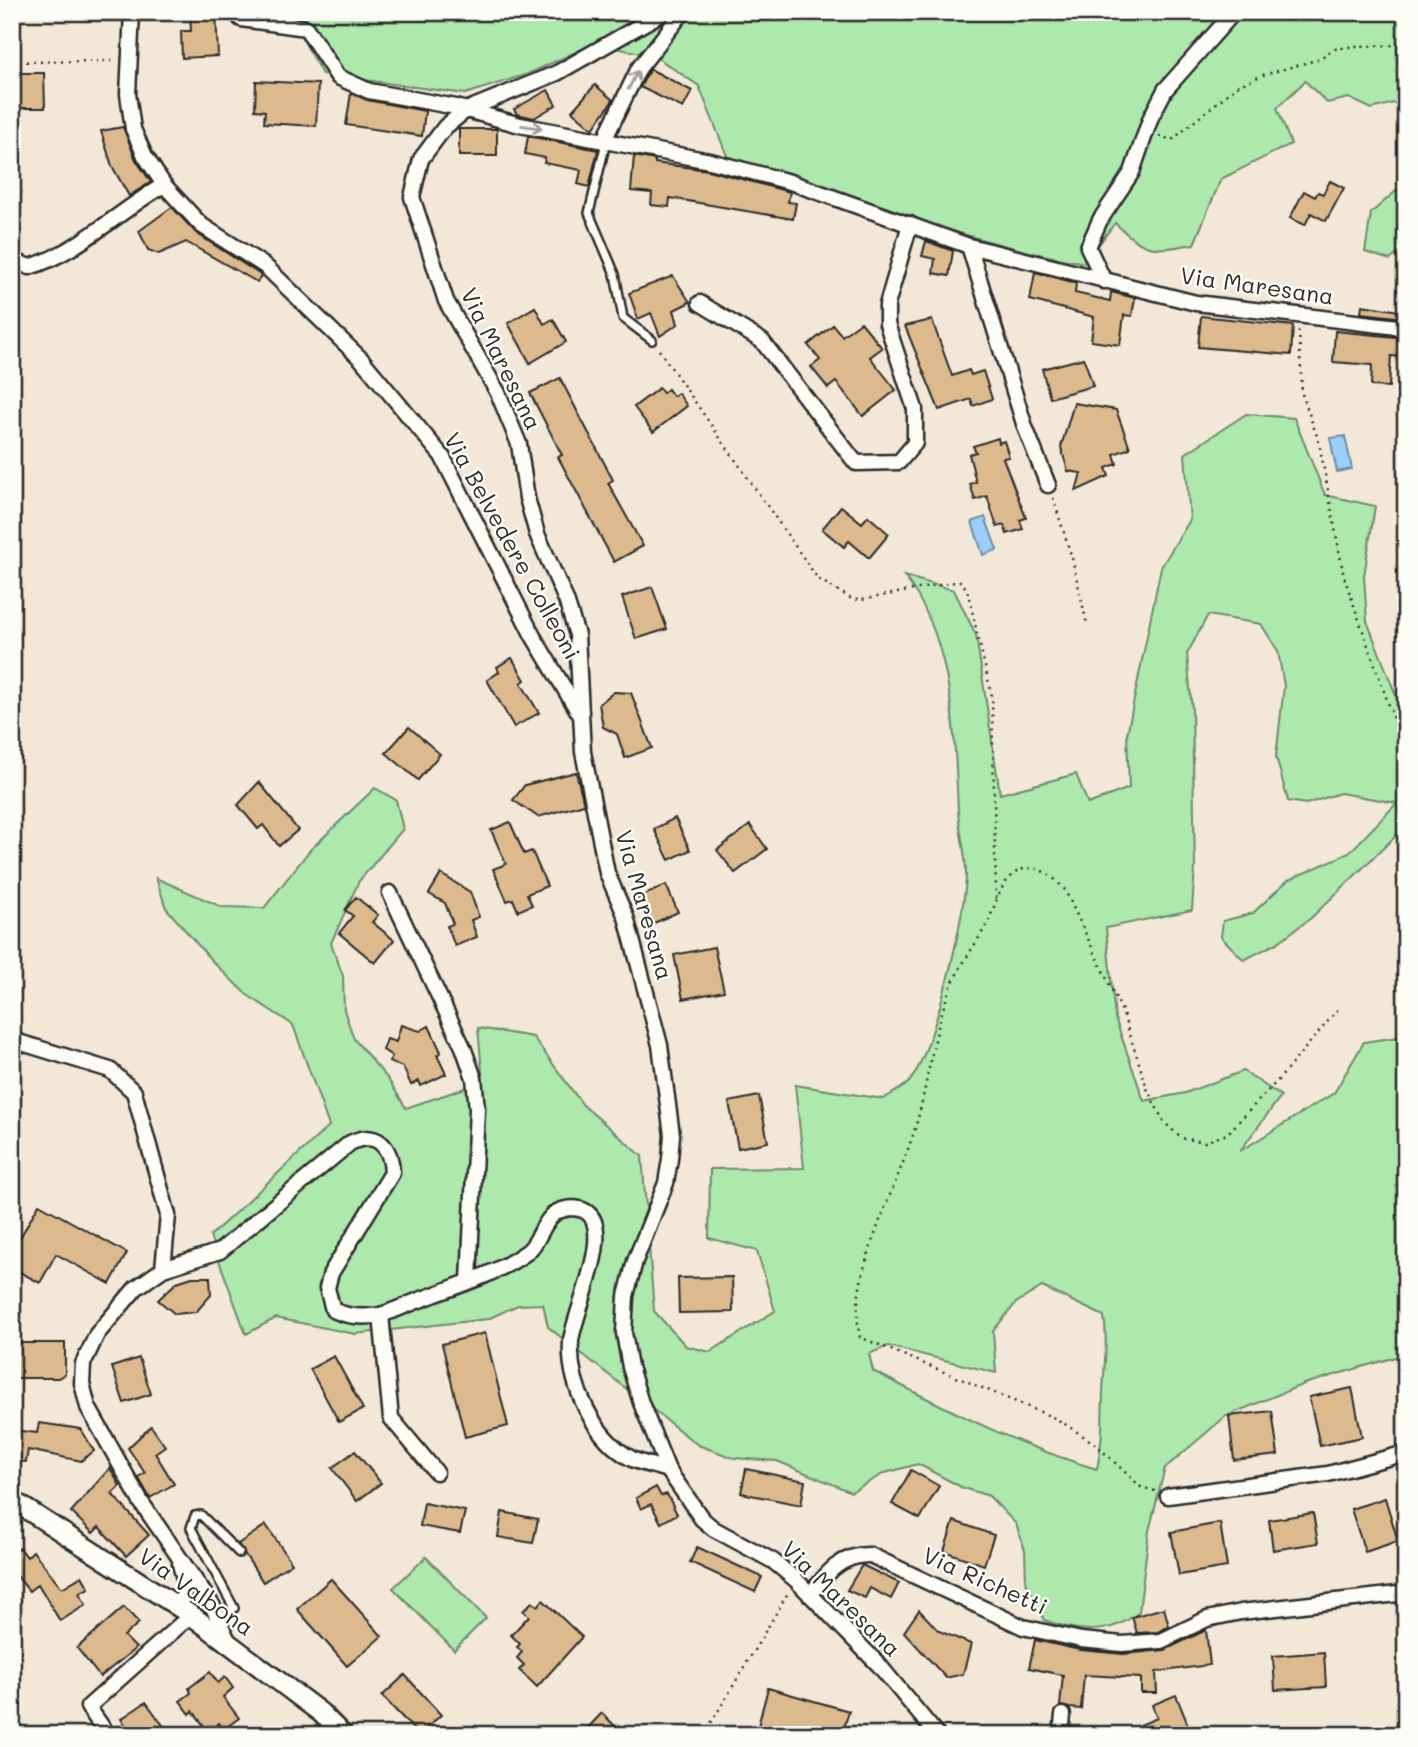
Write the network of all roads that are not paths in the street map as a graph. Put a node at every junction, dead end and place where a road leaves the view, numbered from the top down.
1 (132, 12) edge
2 (235, 12) edge
3 (664, 12) edge
4 (683, 12) edge
5 (1234, 12) edge
6 (466, 110) junction
7 (606, 142) junction
8 (164, 185) junction
9 (910, 224) junction
10 (969, 246) junction
11 (12, 259) edge
12 (1104, 281) junction
13 (700, 303) dead end
14 (1406, 328) edge
15 (652, 340) road end
16 (1048, 485) road end
17 (580, 714) junction
18 (390, 893) dead end
19 (12, 1040) edge
20 (163, 1269) junction
21 (470, 1281) junction
22 (382, 1315) junction
23 (1406, 1453) edge
24 (668, 1470) junction
25 (436, 1472) dead end
26 (1168, 1496) road end
27 (12, 1500) edge
28 (239, 1553) dead end
29 (177, 1556) junction
30 (1406, 1594) edge
31 (810, 1595) junction
32 (186, 1611) junction
33 (219, 1618) junction
34 (229, 1643) junction
35 (1063, 1716) dead end
36 (108, 1735) edge
37 (343, 1735) edge
38 (937, 1735) edge
39 (1061, 1735) edge

1 - 8 street, Via Belvedere Colleoni
2 - 6 street
3 - 6 street
7 -> 4 street
5 - 12 street
6 -> 7 street, Via Maresana
6 - 17 street, Via Maresana
7 - 9 street, Via Maresana
7 - 15 lane
8 - 11 street
8 - 17 street, Via Belvedere Colleoni
9 - 10 street, Via Maresana
9 - 13 street
10 - 12 street, Via Maresana
10 - 16 street
12 - 14 street, Via Maresana
17 - 24 street, Via Maresana
18 - 21 street
19 - 20 street
20 - 22 street
20 - 29 street
21 - 22 street
21 - 24 street
22 - 25 street
23 - 26 street
24 - 31 street, Via Maresana
27 - 32 street, Via Valbona
28 - 33 lane
29 - 32 street
29 - 33 street
30 - 31 street, Via Richetti
31 - 38 street, Via Maresana
32 - 34 street, Via Valbona
32 - 36 street
33 - 34 street
34 - 37 street, Via Valbona
35 - 39 street

